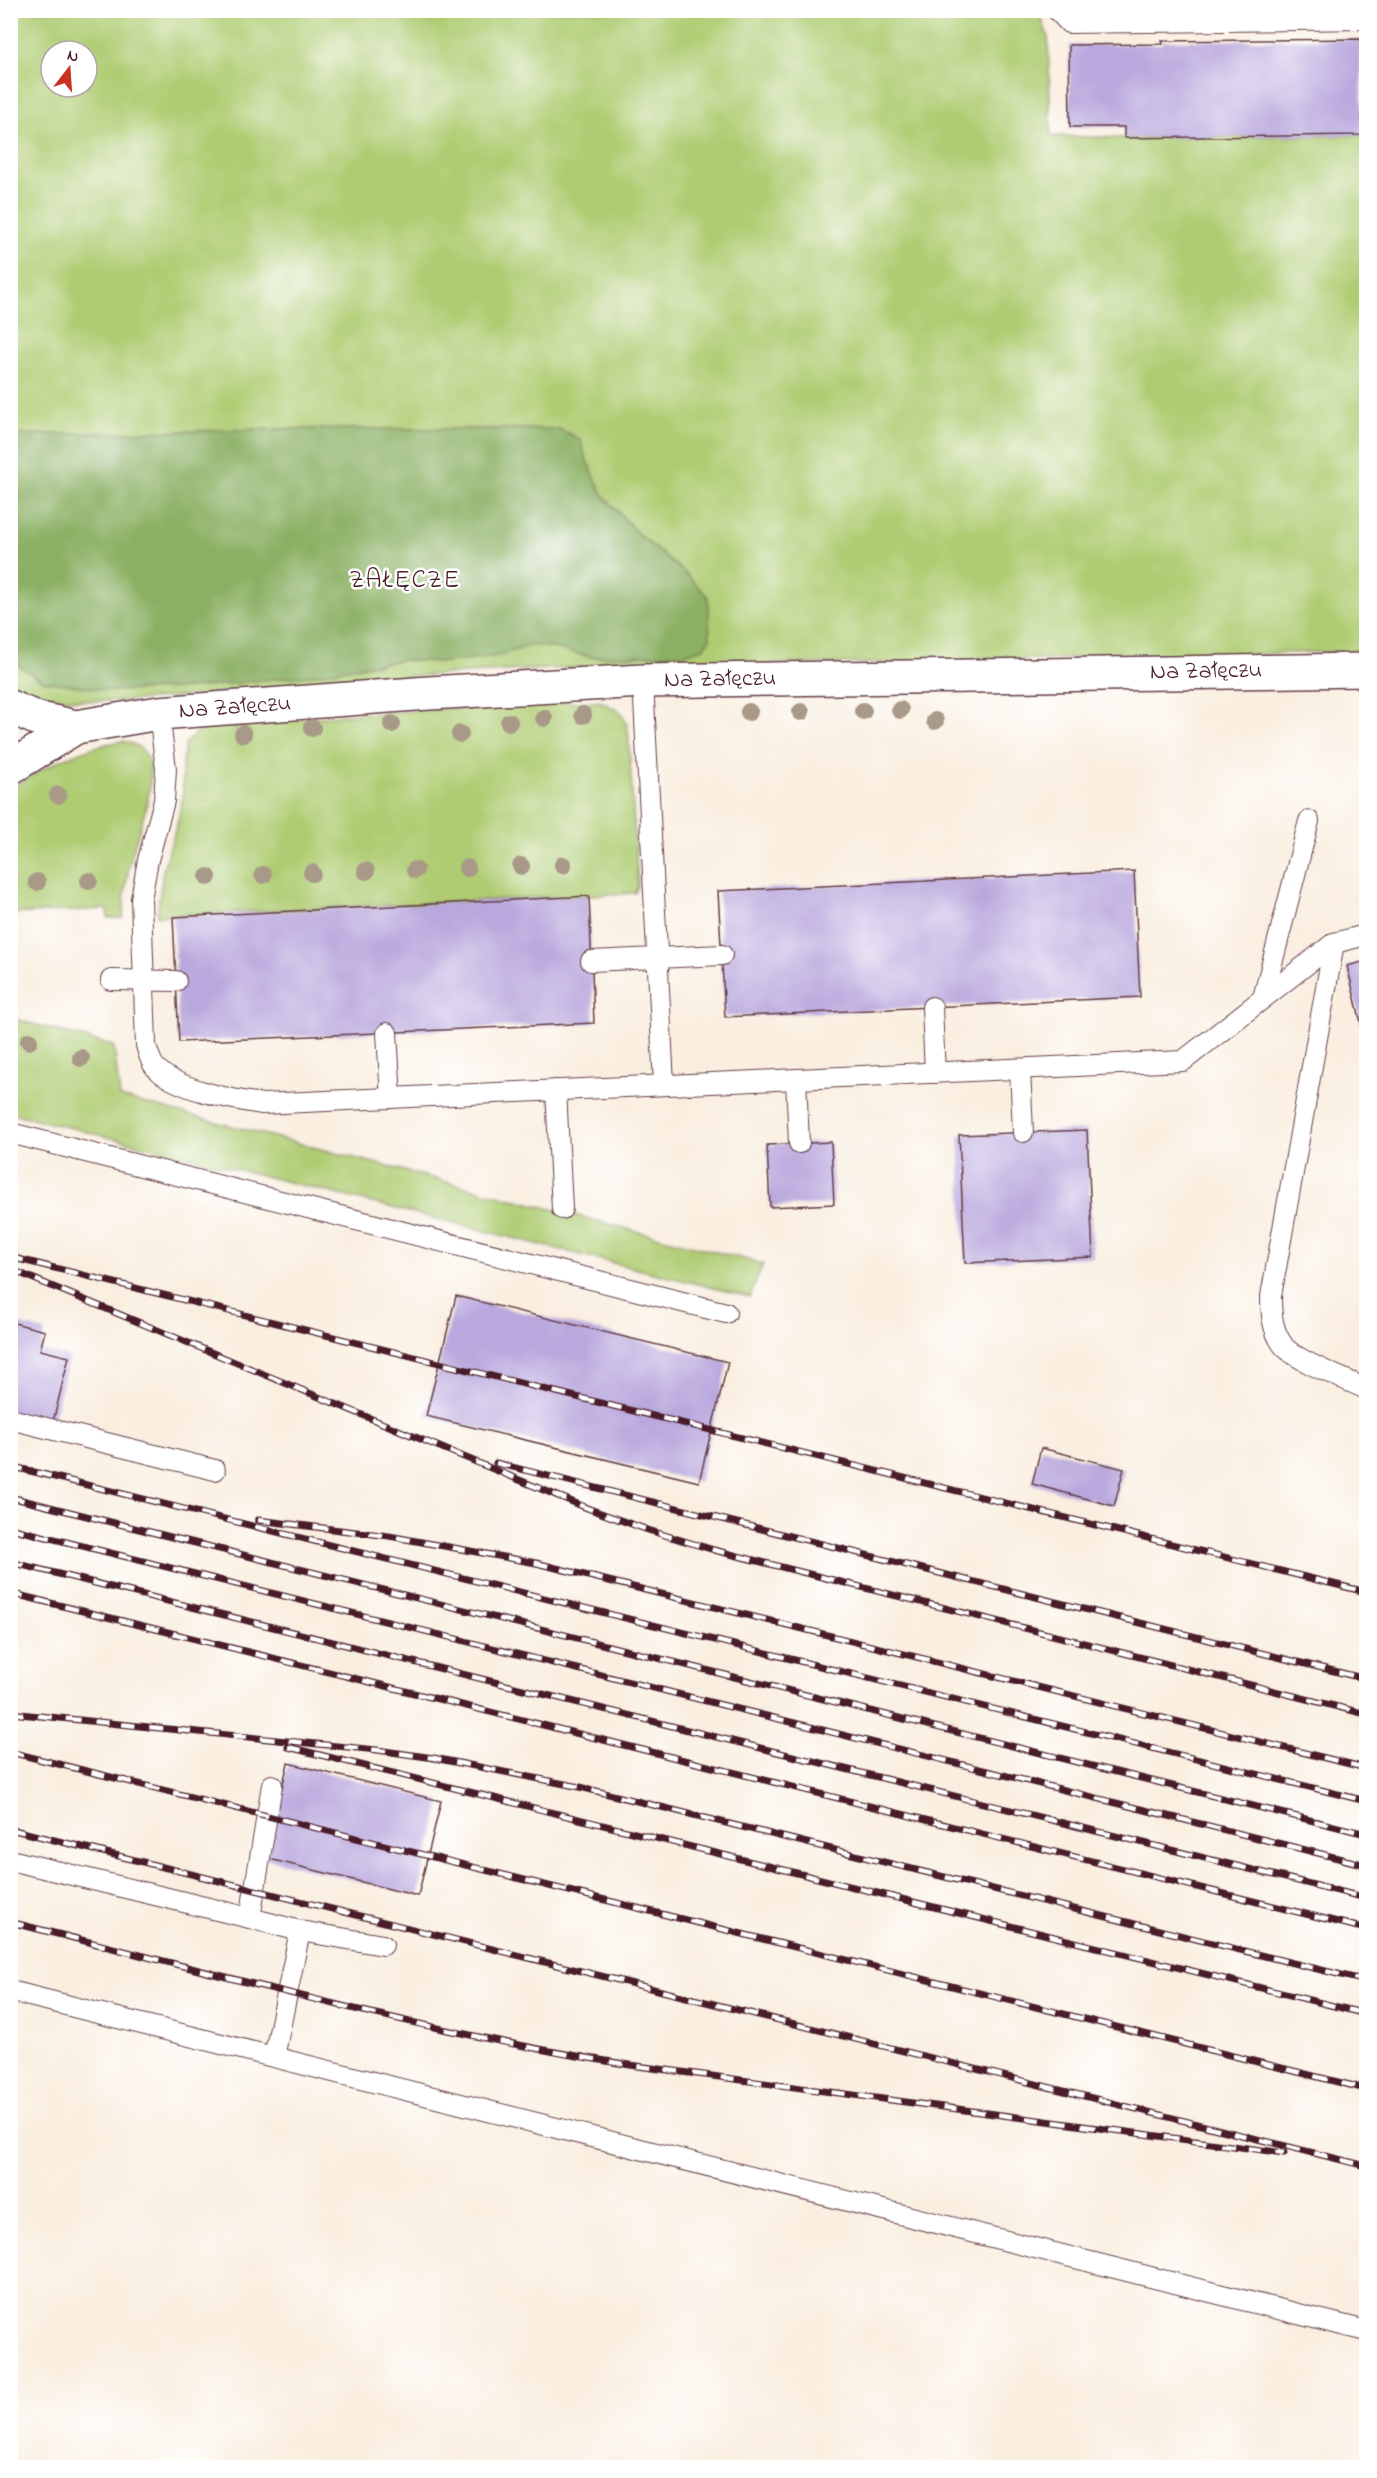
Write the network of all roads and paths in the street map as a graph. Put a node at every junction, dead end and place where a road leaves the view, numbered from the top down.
1 (1057, 10) edge
2 (1366, 19) edge
3 (1366, 670) edge
4 (643, 681) junction
5 (10, 707) edge
6 (159, 713) junction
7 (76, 727) junction
8 (10, 768) edge
9 (1309, 821) dead end
10 (1366, 935) edge
11 (1334, 942) junction
12 (722, 955) dead end
13 (658, 958) junction
14 (591, 961) dead end
15 (111, 980) dead end
16 (143, 981) junction
17 (176, 981) dead end
18 (1263, 998) junction
19 (932, 1007) dead end
20 (387, 1033) dead end
21 (1020, 1069) junction
22 (935, 1073) junction
23 (796, 1079) junction
24 (664, 1085) junction
25 (556, 1090) junction
26 (391, 1098) junction
27 (1023, 1132) dead end
28 (10, 1133) edge
29 (799, 1143) dead end
30 (562, 1209) dead end
31 (726, 1312) dead end
32 (1366, 1389) edge
33 (10, 1419) edge
34 (215, 1470) dead end
35 (272, 1785) dead end
36 (10, 1860) edge
37 (250, 1918) junction
38 (300, 1931) junction
39 (383, 1945) dead end
40 (10, 1991) edge
41 (274, 2058) junction
42 (1366, 2331) edge

1 - 2 lane
3 - 4 street, Na Załęczu
4 - 6 street, Na Załęczu
4 - 13 lane
5 - 7 street, Na Załęczu
6 - 7 street, Na Załęczu
6 - 16 lane
7 - 8 street, Na Załęczu
9 - 18 lane
10 - 11 lane
11 - 18 lane
11 - 32 lane
12 - 13 lane
13 - 14 lane
13 - 24 lane
15 - 16 lane
16 - 17 lane
16 - 26 lane
18 - 21 lane
19 - 22 lane
20 - 26 lane
21 - 22 lane
21 - 27 lane
22 - 23 lane
23 - 24 lane
23 - 29 lane
24 - 25 lane
25 - 26 lane
25 - 30 lane
28 - 31 lane
33 - 34 lane
35 - 37 lane
36 - 37 lane
37 - 38 lane
38 - 39 lane
38 - 41 lane
40 - 41 lane
41 - 42 lane

